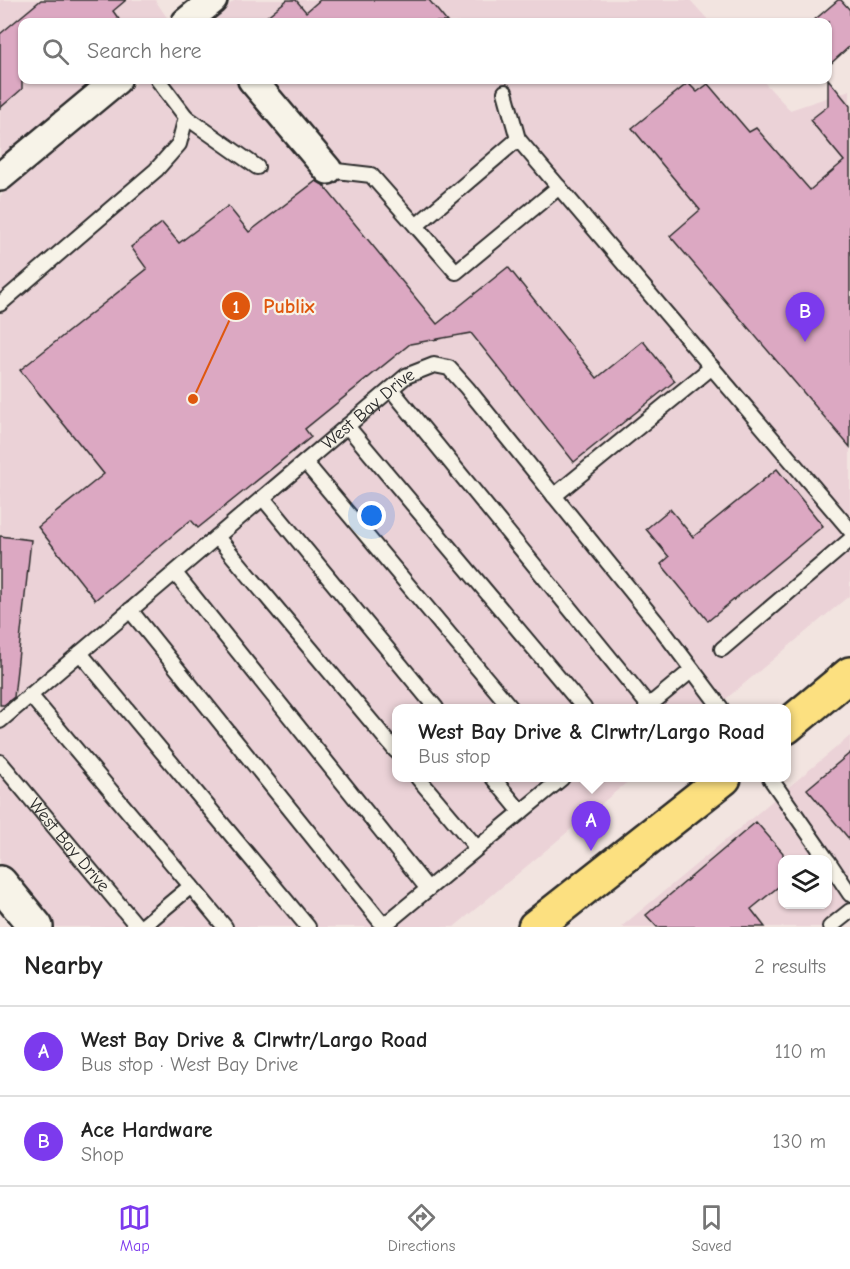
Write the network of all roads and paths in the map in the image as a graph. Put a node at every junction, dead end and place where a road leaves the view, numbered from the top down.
1 (112, 84) edge
2 (161, 84) edge
3 (255, 84) edge
4 (506, 92) dead end
5 (186, 117) junction
6 (518, 139) junction
7 (257, 167) dead end
8 (328, 170) joint
9 (0, 177) edge
10 (559, 187) junction
11 (416, 226) junction
12 (0, 304) edge
13 (712, 367) junction
14 (391, 389) junction
15 (347, 426) junction
16 (305, 462) junction
17 (554, 496) junction
18 (263, 498) junction
19 (850, 531) edge
20 (217, 537) junction
21 (850, 540) edge
22 (175, 573) junction
23 (130, 610) junction
24 (722, 650) dead end
25 (80, 653) junction
26 (692, 670) junction
27 (850, 674) edge
28 (30, 695) junction
29 (433, 704) edge
30 (508, 704) edge
31 (581, 704) edge
32 (645, 704) edge
33 (651, 704) edge
34 (718, 704) edge
35 (0, 721) edge
36 (791, 723) edge
37 (392, 746) edge
38 (0, 762) edge
39 (422, 782) edge
40 (497, 782) edge
41 (556, 782) edge
42 (718, 782) edge
43 (773, 782) edge
44 (521, 812) junction
45 (477, 848) junction
46 (824, 855) edge
47 (832, 867) edge
48 (0, 884) edge
49 (191, 886) junction
50 (428, 889) junction
51 (850, 894) edge
52 (850, 911) edge
53 (543, 925) edge
54 (383, 926) edge
55 (36, 927) edge
56 (140, 927) edge
57 (225, 927) edge
58 (308, 927) edge
59 (830, 927) edge

1 - 9 street
2 - 5 lane
3 - 8 street
4 - 6 lane
5 - 7 lane
5 - 12 lane
6 - 10 lane
6 - 11 lane
8 - 11 lane
10 - 11 lane
10 - 13 lane
13 - 17 lane
13 - 19 lane
14 - 15 lane, West Bay Drive
14 - 17 lane, West Bay Drive
14 - 32 lane
15 - 16 lane, West Bay Drive
15 - 31 lane
16 - 18 lane, West Bay Drive
16 - 30 lane
17 - 26 lane, West Bay Drive
18 - 20 lane, West Bay Drive
18 - 29 lane
20 - 22 lane, West Bay Drive
20 - 37 lane
21 - 24 lane
22 - 23 lane, West Bay Drive
22 - 50 lane
23 - 25 lane, West Bay Drive
23 - 54 lane
25 - 28 lane, West Bay Drive
25 - 58 lane
26 - 33 lane
26 - 34 lane, West Bay Drive
27 - 36 main road
28 - 35 lane, West Bay Drive
28 - 49 lane
38 - 56 lane, West Bay Drive
39 - 45 lane
40 - 44 lane
41 - 44 lane
42 - 53 main road
43 - 46 lane
44 - 45 lane
45 - 50 lane
47 - 51 lane
48 - 55 main road
49 - 56 lane, West Bay Drive
49 - 57 lane
50 - 54 lane
52 - 59 lane

